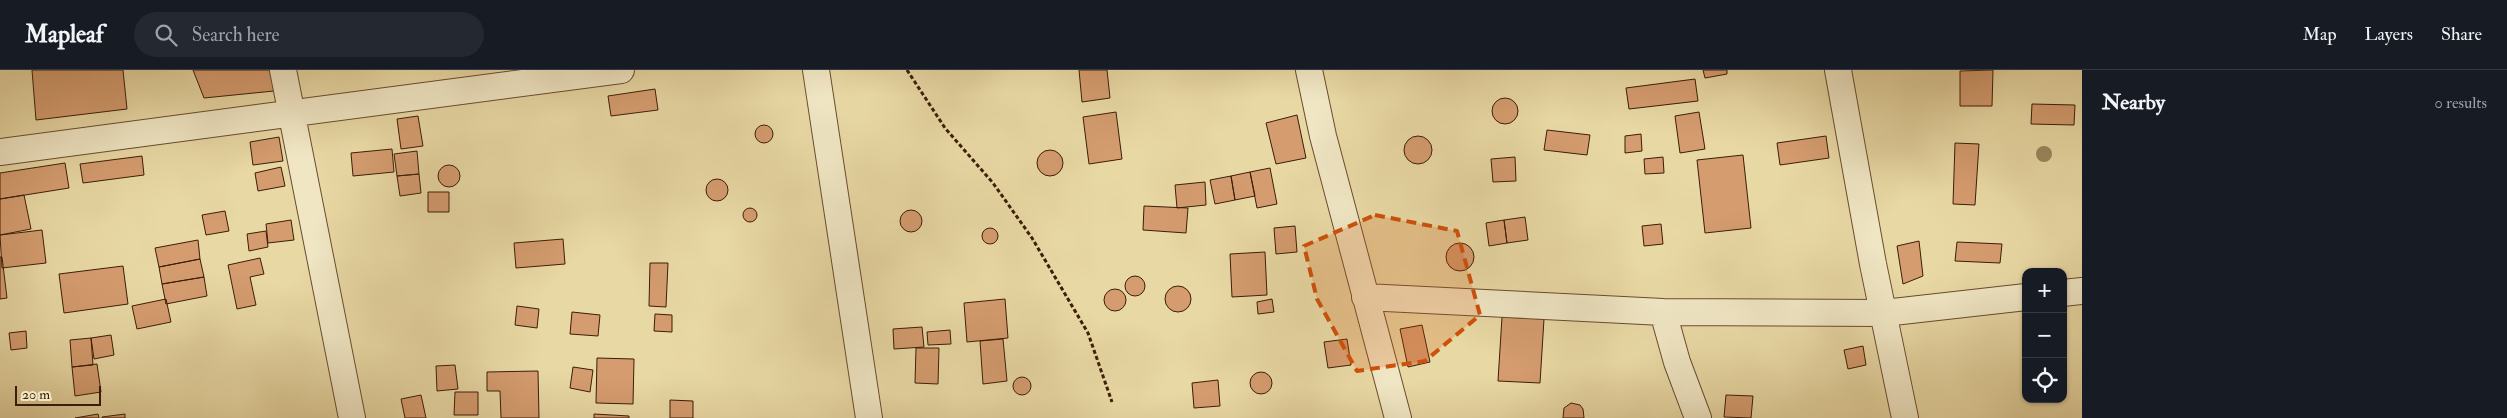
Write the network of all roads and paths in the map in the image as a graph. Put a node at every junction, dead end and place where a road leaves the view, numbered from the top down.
1 (284, 70) edge
2 (621, 70) edge
3 (816, 70) edge
4 (907, 70) edge
5 (1309, 70) edge
6 (1838, 70) edge
7 (292, 114) junction
8 (0, 152) edge
9 (2082, 291) edge
10 (2067, 293) edge
11 (1365, 297) junction
12 (2022, 297) edge
13 (1663, 312) junction
14 (1884, 313) junction
15 (1112, 402) dead end
16 (352, 418) edge
17 (868, 418) edge
18 (1398, 418) edge
19 (1698, 418) edge
20 (1905, 418) edge

1 - 7 street
2 - 7 street
3 - 17 street
4 - 15 path
5 - 11 street
6 - 14 street
7 - 8 street
7 - 16 street
9 - 10 street
11 - 13 street
11 - 18 street
12 - 14 street
13 - 14 street
13 - 19 street
14 - 20 street

